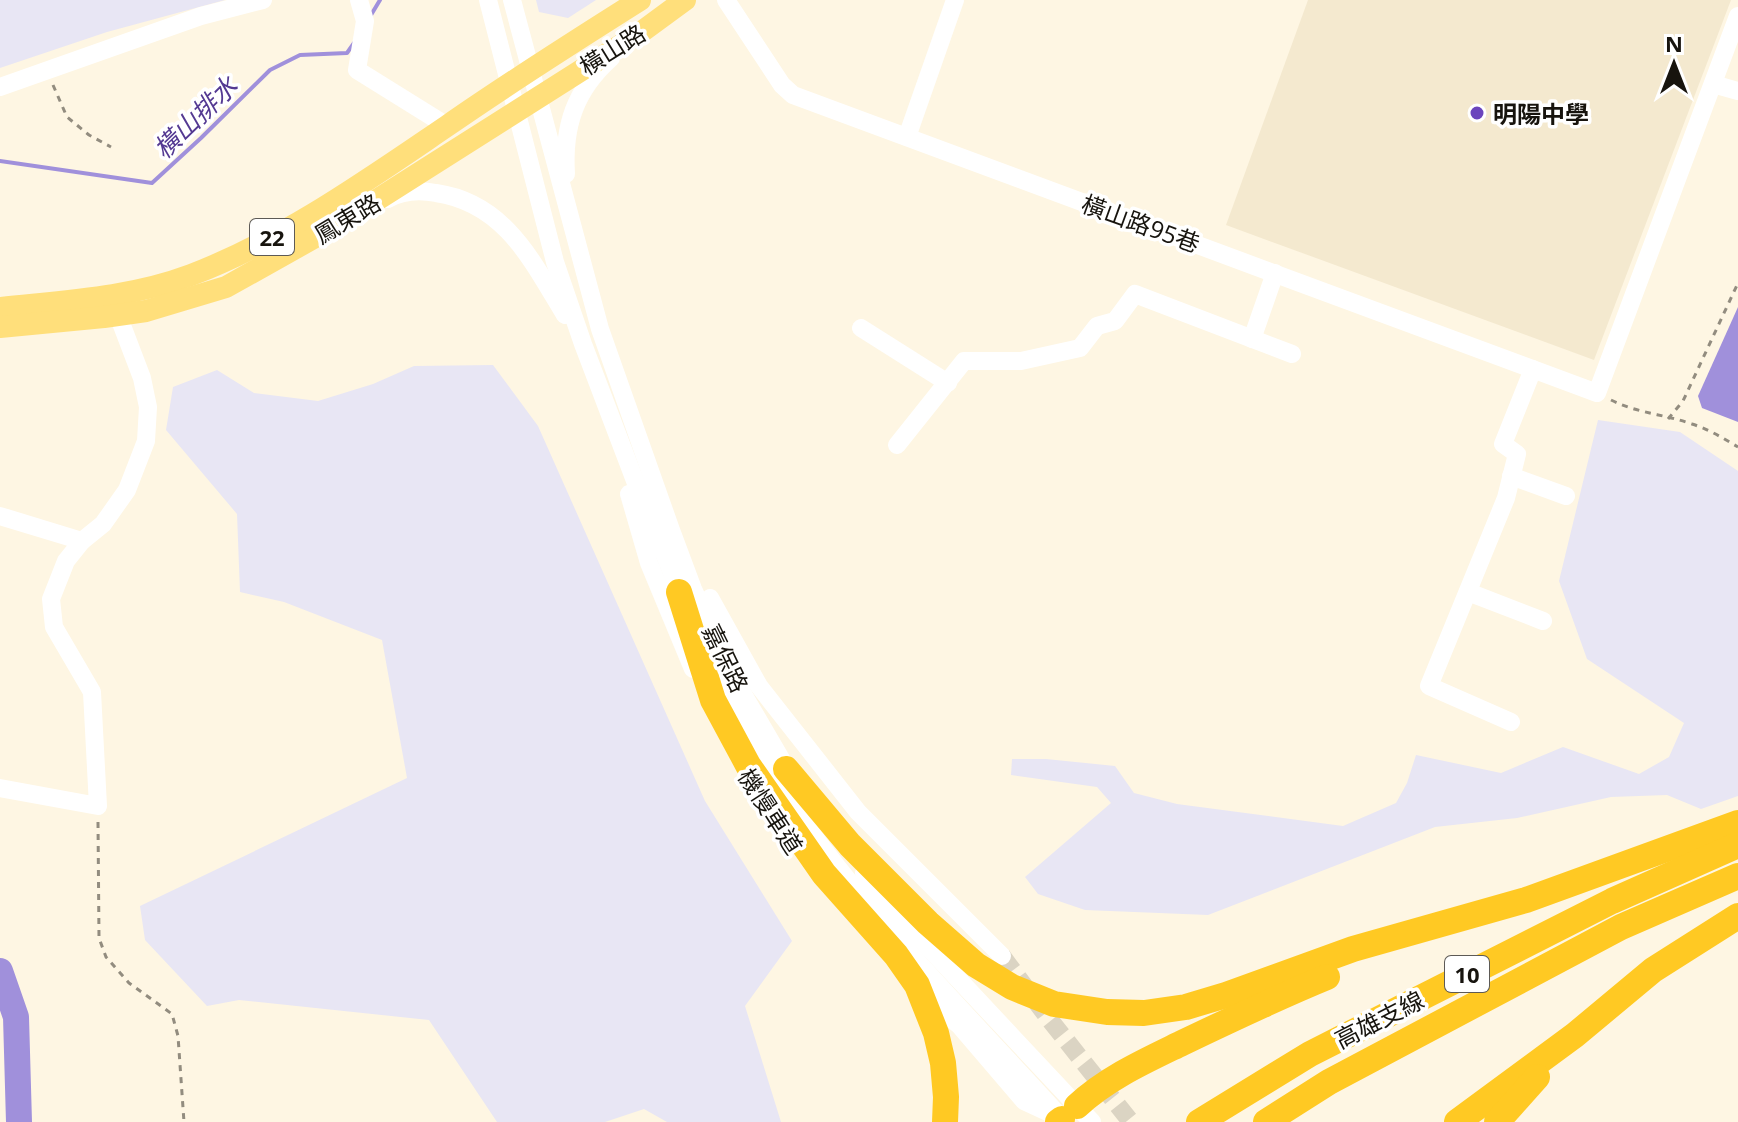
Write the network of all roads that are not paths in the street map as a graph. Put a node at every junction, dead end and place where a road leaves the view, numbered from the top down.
1 (263, 0) edge
2 (359, 0) edge
3 (488, 0) edge
4 (512, 0) edge
5 (640, 0) edge
6 (685, 0) edge
7 (726, 0) edge
8 (955, 0) edge
9 (1738, 16) edge
10 (640, 33) junction
11 (531, 69) junction
12 (510, 84) junction
13 (1713, 84) junction
14 (0, 87) edge
15 (1738, 91) edge
16 (538, 96) junction
17 (517, 110) junction
18 (447, 126) junction
19 (907, 137) junction
20 (342, 222) junction
21 (572, 224) junction
22 (1275, 273) junction
23 (0, 308) edge
24 (118, 315) junction
25 (0, 327) edge
26 (861, 328) dead end
27 (1252, 339) junction
28 (583, 344) junction
29 (1292, 354) dead end
30 (1533, 369) junction
31 (948, 383) junction
32 (610, 413) junction
33 (897, 445) dead end
34 (1511, 476) junction
35 (1566, 496) dead end
36 (0, 516) edge
37 (671, 530) junction
38 (82, 541) junction
39 (679, 592) junction
40 (1468, 592) junction
41 (1543, 621) dead end
42 (1511, 722) dead end
43 (786, 769) junction
44 (0, 788) edge
45 (1738, 823) edge
46 (1738, 845) edge
47 (1738, 876) edge
48 (1493, 908) junction
49 (1738, 916) edge
50 (1002, 956) tunnel mouth
51 (923, 996) junction
52 (1575, 1035) junction
53 (1069, 1119) edge
54 (1201, 1120) edge
55 (945, 1122) edge
56 (1266, 1122) edge
57 (1457, 1122) edge
58 (1497, 1122) edge

1 - 14 street
2 - 18 street
3 - 12 street, 嘉保路
4 - 11 street, 嘉保路
5 - 11 main road, 橫山路 / 22
6 - 10 main road, 橫山路 / 22
7 - 19 street, 橫山路95巷
8 - 19 street
9 - 13 street
10 - 16 main road, 橫山路 / 22
10 - 21 street
11 - 12 main road, 鳳東路 / 22
11 - 16 street, 嘉保路
12 - 17 street, 嘉保路
12 - 18 main road, 鳳東路 / 22
13 - 15 street
13 - 30 street, 橫山路95巷
16 - 17 main road, 鳳東路 / 22
16 - 21 street, 嘉保路
17 - 20 main road, 鳳東路 / 22
17 - 28 street, 嘉保路
18 - 23 main road, 鳳東路 / 22
19 - 22 street, 橫山路95巷
20 - 24 main road, 鳳東路 / 22
20 - 28 street
21 - 37 street, 嘉保路
22 - 27 street
22 - 30 street, 橫山路95巷
24 - 25 main road, 鳳東路 / 22
24 - 38 street
26 - 31 street
27 - 29 street
27 - 31 street
28 - 32 street, 嘉保路
30 - 34 street
31 - 33 street
32 - 39 street, 嘉保路
32 - 51 street, 機慢車道
34 - 35 street
34 - 40 street
36 - 38 street
37 - 43 street, 嘉保路
37 - 50 street
38 - 44 street
39 - 51 highway
39 - 53 street, 嘉保路
40 - 41 street
40 - 42 street
43 - 48 highway
43 - 53 street, 嘉保路
45 - 48 highway
46 - 54 highway, 高雄支線 / 10
47 - 56 highway, 高雄支線 / 10
48 - 53 highway
49 - 52 highway
51 - 53 street, 機慢車道
51 - 55 highway
52 - 57 highway
52 - 58 highway

